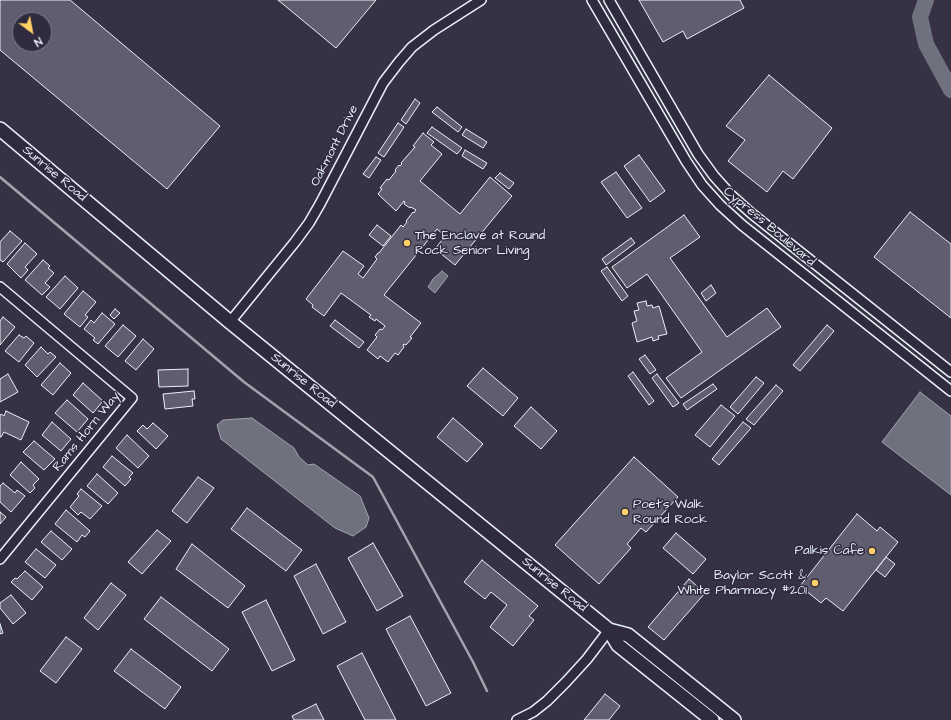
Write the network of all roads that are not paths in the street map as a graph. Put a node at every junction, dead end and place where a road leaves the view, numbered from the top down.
1 (481, 0) edge
2 (592, 0) edge
3 (609, 0) edge
4 (0, 129) edge
5 (0, 288) edge
6 (230, 322) junction
7 (951, 372) edge
8 (951, 391) edge
9 (0, 559) edge
10 (609, 630) junction
11 (517, 720) edge
12 (712, 720) edge
13 (734, 720) edge

1 - 6 street, Oakmont Drive
2 - 8 street, Cypress Boulevard
3 - 7 street, Cypress Boulevard
4 - 6 main road, Sunrise Road
5 - 9 street, Rams Horn Way
6 - 10 main road, Sunrise Road
10 - 11 street
10 - 12 main road, Sunrise Road
10 - 13 main road, Sunrise Road

